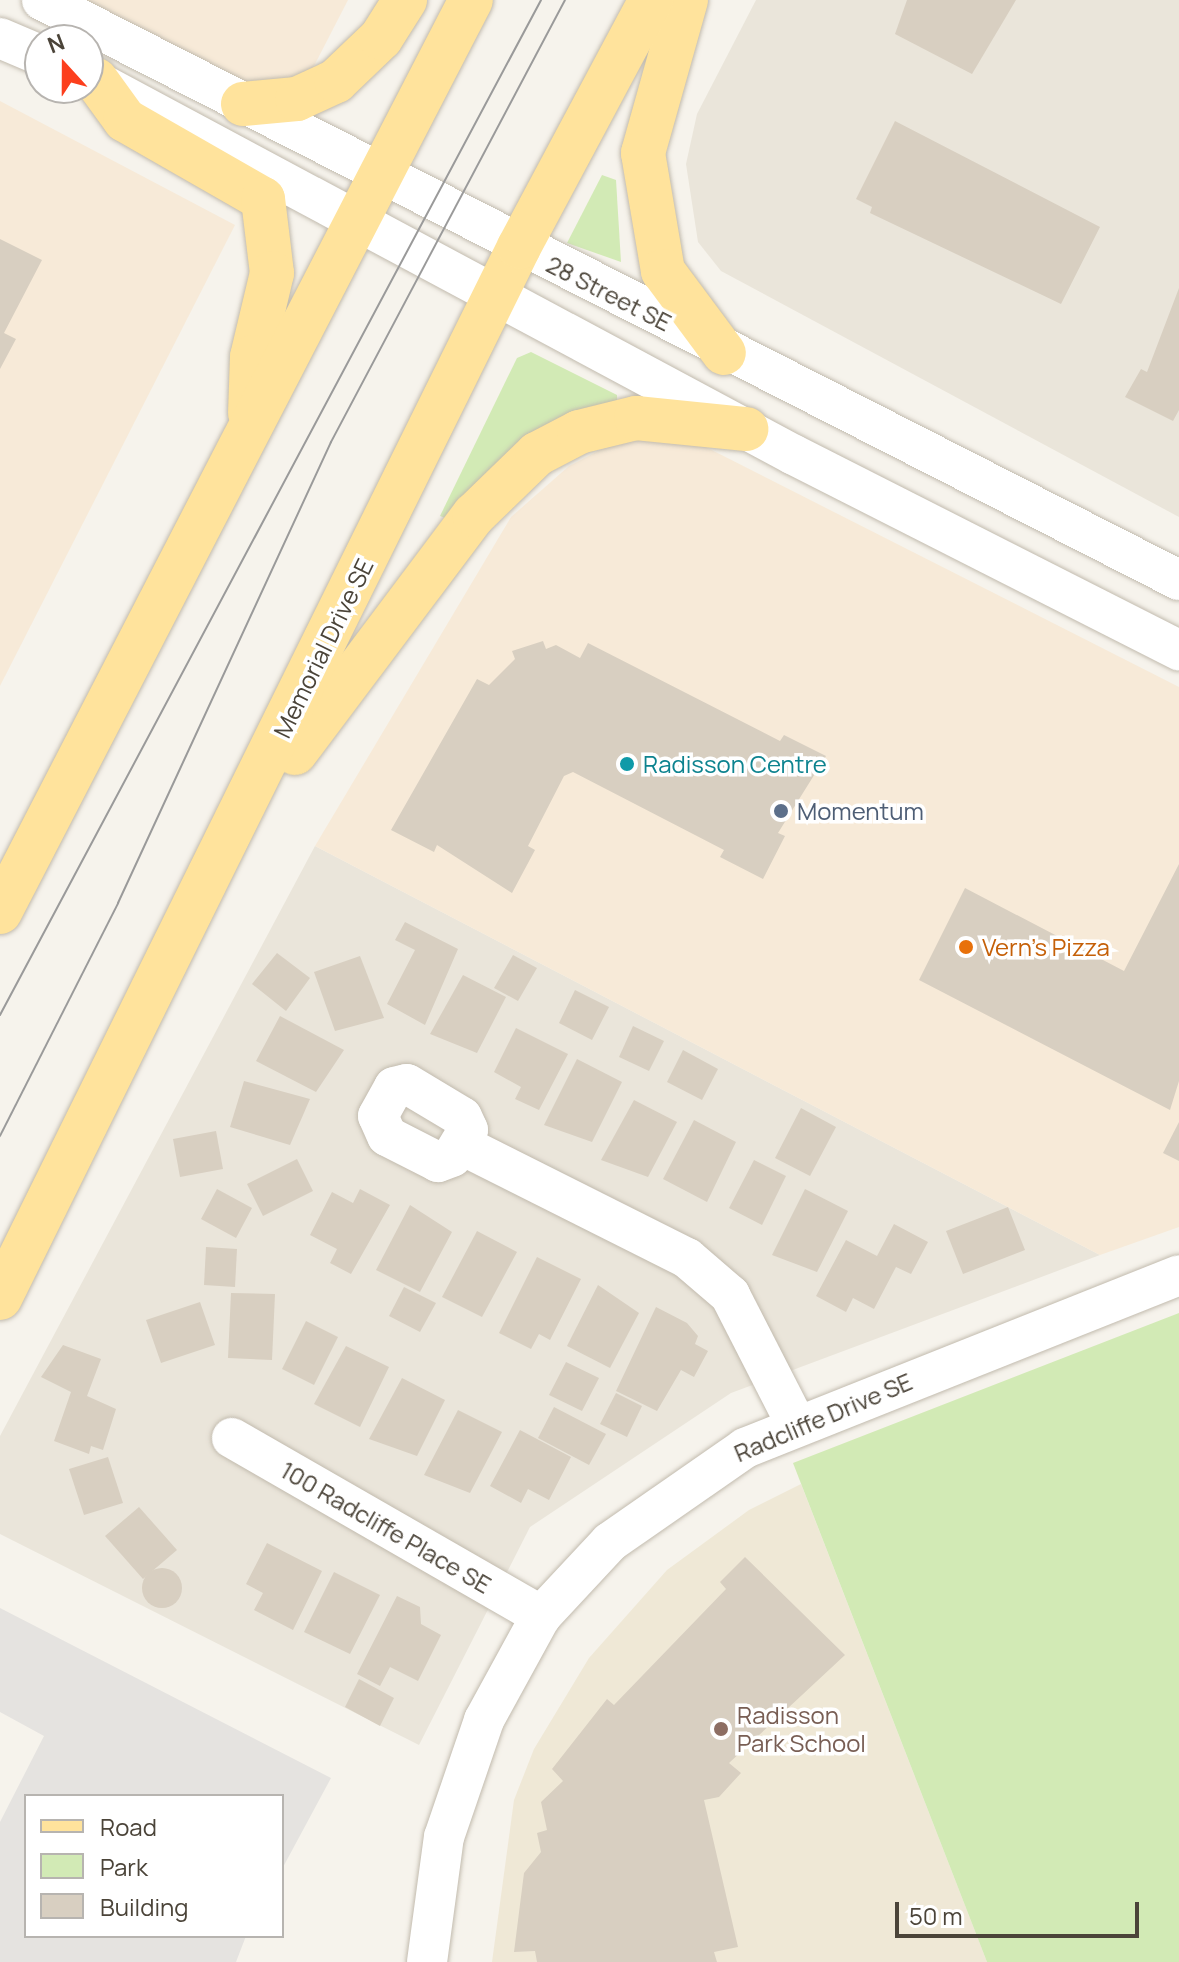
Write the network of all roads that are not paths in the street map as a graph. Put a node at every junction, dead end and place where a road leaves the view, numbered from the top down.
1 (42, 0) edge
2 (405, 0) edge
3 (471, 0) edge
4 (651, 0) edge
5 (686, 0) edge
6 (0, 38) edge
7 (24, 48) edge
8 (104, 84) edge
9 (104, 93) edge
10 (243, 104) junction
11 (381, 176) junction
12 (359, 219) junction
13 (519, 247) junction
14 (496, 296) junction
15 (724, 353) junction
16 (250, 424) junction
17 (746, 429) junction
18 (1179, 580) edge
19 (1179, 650) edge
20 (241, 815) junction
21 (0, 912) edge
22 (462, 1145) dead end
23 (1179, 1275) edge
24 (0, 1298) edge
25 (796, 1424) junction
26 (232, 1438) dead end
27 (541, 1616) junction
28 (427, 1962) edge

1 - 10 street, 28 Street SE
2 - 10 main road
3 - 11 main road
4 - 13 main road, Memorial Drive SE
5 - 15 main road
6 - 7 street
8 - 12 street
9 - 16 main road
10 - 11 street, 28 Street SE
11 - 12 main road
11 - 13 street, 28 Street SE
12 - 14 street
12 - 16 main road
13 - 14 main road, Memorial Drive SE
13 - 15 street, 28 Street SE
14 - 17 street
14 - 20 main road, Memorial Drive SE
15 - 18 street, 28 Street SE
16 - 21 main road
17 - 19 street
17 - 20 main road
20 - 24 main road, Memorial Drive SE
22 - 25 street
23 - 25 street, Radcliffe Drive SE
25 - 27 street, Radcliffe Drive SE
26 - 27 street, 100 Radcliffe Place SE
27 - 28 street, Radcliffe Drive SE

